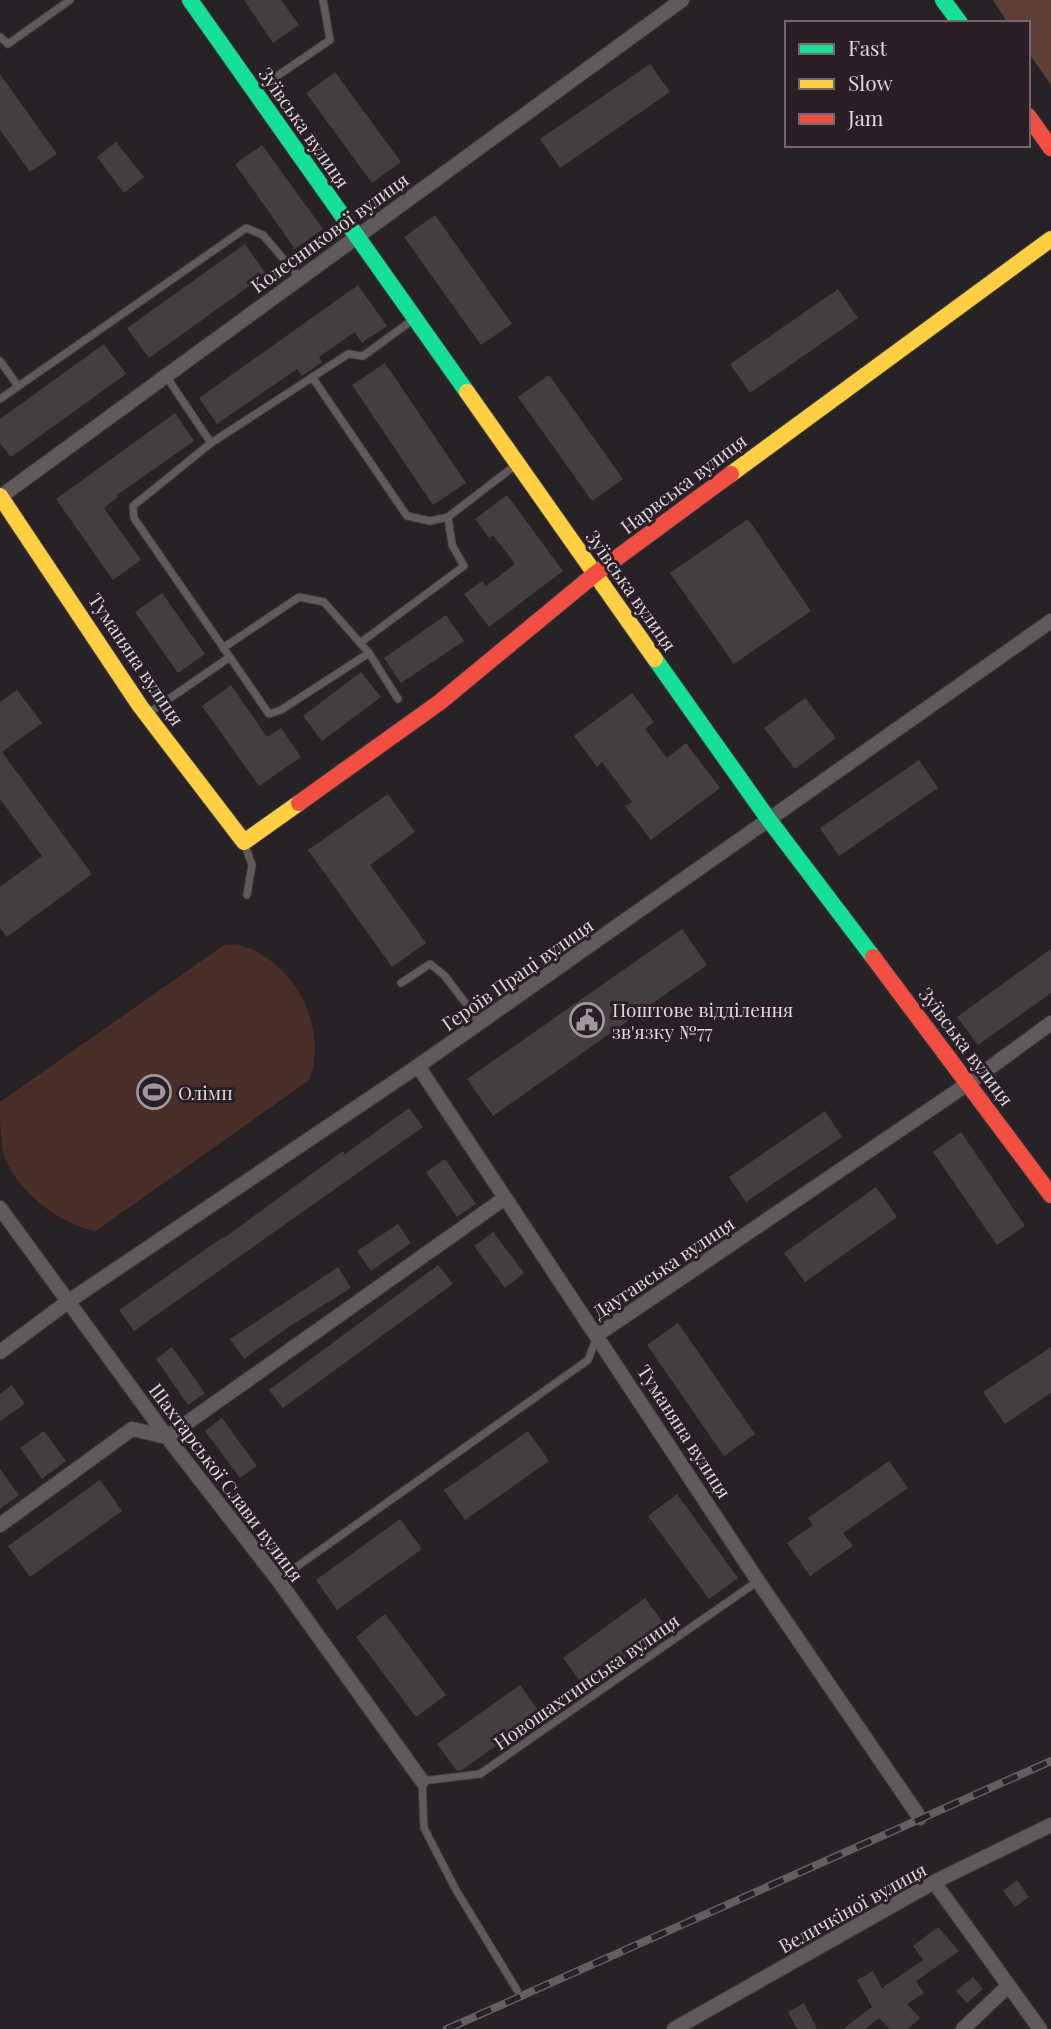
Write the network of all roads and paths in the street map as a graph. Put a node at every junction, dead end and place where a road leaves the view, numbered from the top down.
1 (70, 0) edge
2 (190, 0) edge
3 (323, 0) edge
4 (682, 0) edge
5 (943, 0) edge
6 (959, 21) edge
7 (0, 37) edge
8 (255, 92) junction
9 (1030, 119) edge
10 (1051, 148) edge
11 (356, 236) junction
12 (1051, 239) edge
13 (299, 277) junction
14 (414, 318) junction
15 (0, 361) edge
16 (166, 375) junction
17 (312, 377) junction
18 (18, 387) junction
19 (0, 399) edge
20 (211, 443) junction
21 (517, 464) junction
22 (0, 497) edge
23 (448, 517) junction
24 (595, 574) junction
25 (1051, 621) edge
26 (360, 643) junction
27 (223, 648) junction
28 (369, 653) junction
29 (230, 657) junction
30 (398, 699) dead end
31 (147, 714) junction
32 (769, 820) junction
33 (244, 842) junction
34 (247, 895) dead end
35 (401, 983) dead end
36 (481, 1022) junction
37 (1051, 1023) edge
38 (418, 1066) junction
39 (969, 1083) junction
40 (1051, 1195) edge
41 (505, 1198) junction
42 (0, 1208) edge
43 (69, 1301) junction
44 (597, 1335) junction
45 (0, 1352) edge
46 (167, 1437) junction
47 (0, 1525) edge
48 (278, 1580) junction
49 (758, 1581) junction
50 (422, 1781) junction
51 (920, 1818) dead end
52 (1051, 1825) edge
53 (934, 1882) junction
54 (1008, 1986) junction
55 (517, 1990) dead end
56 (674, 2029) edge
57 (962, 2029) edge
58 (1041, 2029) edge

1 - 7 lane
2 - 8 street, Зуївська вулиця
3 - 8 lane
4 - 11 street, Колесникової вулиця
5 - 6 street
8 - 11 street, Зуївська вулиця
9 - 10 street
11 - 13 street, Колесникової вулиця
11 - 14 street, Зуївська вулиця
12 - 24 street, Нарвська вулиця
13 - 16 street, Колесникової вулиця
13 - 18 lane
14 - 17 lane
14 - 21 street, Зуївська вулиця
15 - 18 lane
16 - 20 lane
16 - 22 street, Колесникової вулиця
17 - 20 lane
17 - 23 lane
18 - 19 lane
20 - 27 lane
21 - 23 lane
21 - 24 street, Зуївська вулиця
22 - 31 street, Туманяна вулиця
23 - 26 lane
24 - 32 street, Зуївська вулиця
24 - 33 street, Нарвська вулиця
25 - 32 street, Героїв Праці вулиця
26 - 27 lane
26 - 28 lane
27 - 29 lane
28 - 29 lane
28 - 30 lane
29 - 31 lane
31 - 33 street, Туманяна вулиця
32 - 36 street, Героїв Праці вулиця
32 - 39 street, Зуївська вулиця
33 - 34 lane
35 - 36 lane
36 - 38 street, Героїв Праці вулиця
37 - 39 street, Даугавська вулиця
38 - 41 street, Туманяна вулиця
38 - 43 street, Героїв Праці вулиця
39 - 40 street, Зуївська вулиця
39 - 44 street, Даугавська вулиця
41 - 44 street, Туманяна вулиця
41 - 46 street
42 - 43 street, Шахтарської Слави вулиця
43 - 45 street, Героїв Праці вулиця
43 - 46 street, Шахтарської Слави вулиця
44 - 48 lane, Даугавська вулиця
44 - 49 street, Туманяна вулиця
46 - 47 street
46 - 48 street, Шахтарської Слави вулиця
48 - 50 street, Шахтарської Слави вулиця
49 - 50 lane, Новошахтинська вулиця
49 - 51 street, Туманяна вулиця
50 - 55 lane
52 - 53 street, Величкіної вулиця
53 - 54 street
53 - 56 street, Величкіної вулиця
54 - 57 street
54 - 58 street

